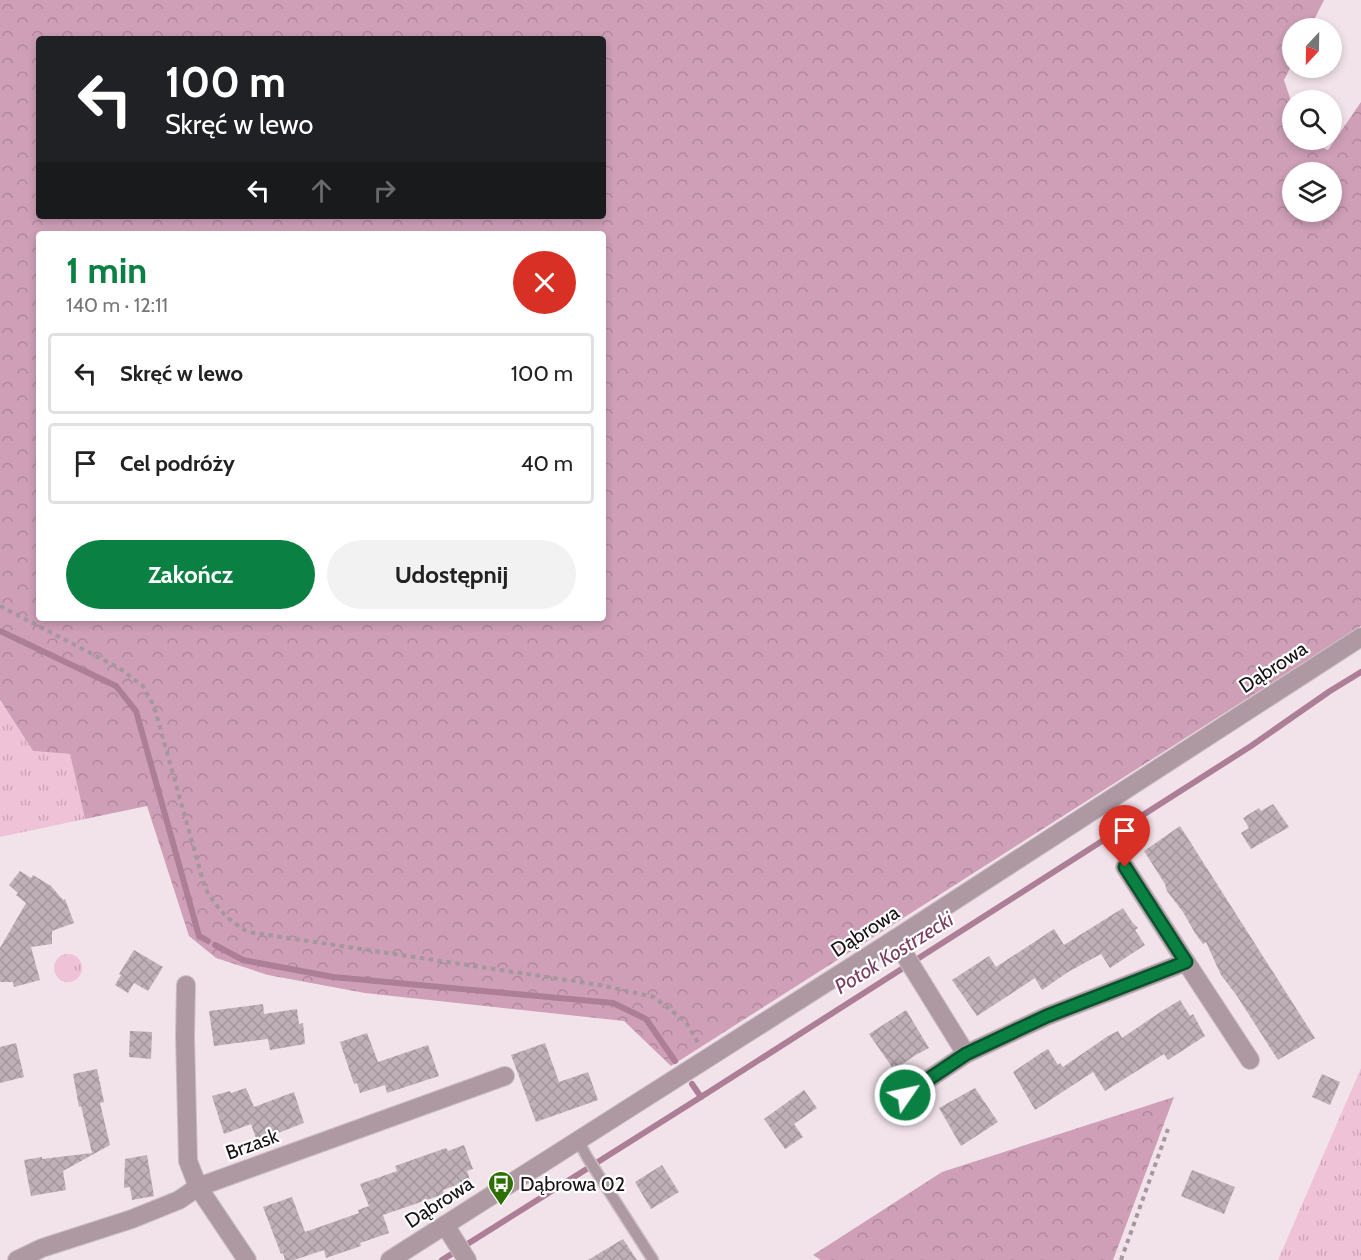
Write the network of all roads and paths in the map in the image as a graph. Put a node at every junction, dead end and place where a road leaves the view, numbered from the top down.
1 (0, 606) edge
2 (1361, 637) edge
3 (1125, 867) dead end
4 (898, 946) junction
5 (1186, 962) junction
6 (186, 985) dead end
7 (966, 1054) junction
8 (707, 1058) junction
9 (1250, 1059) dead end
10 (505, 1076) dead end
11 (905, 1095) dead end
12 (1168, 1130) dead end
13 (578, 1140) junction
14 (198, 1187) junction
15 (450, 1233) junction
16 (466, 1259) edge
17 (17, 1260) edge
18 (247, 1260) edge
19 (390, 1260) edge
20 (653, 1260) edge
21 (1121, 1260) edge

1 - 8 path
2 - 4 street, Dąbrowa
3 - 5 street
4 - 7 street
4 - 8 street, Dąbrowa
5 - 7 street
5 - 9 street
6 - 14 street
7 - 11 street
8 - 13 street, Dąbrowa
10 - 14 street, Brzask
12 - 21 path
13 - 15 street, Dąbrowa
13 - 20 lane
14 - 17 street, Brzask
14 - 18 street
15 - 16 street
15 - 19 street, Dąbrowa

